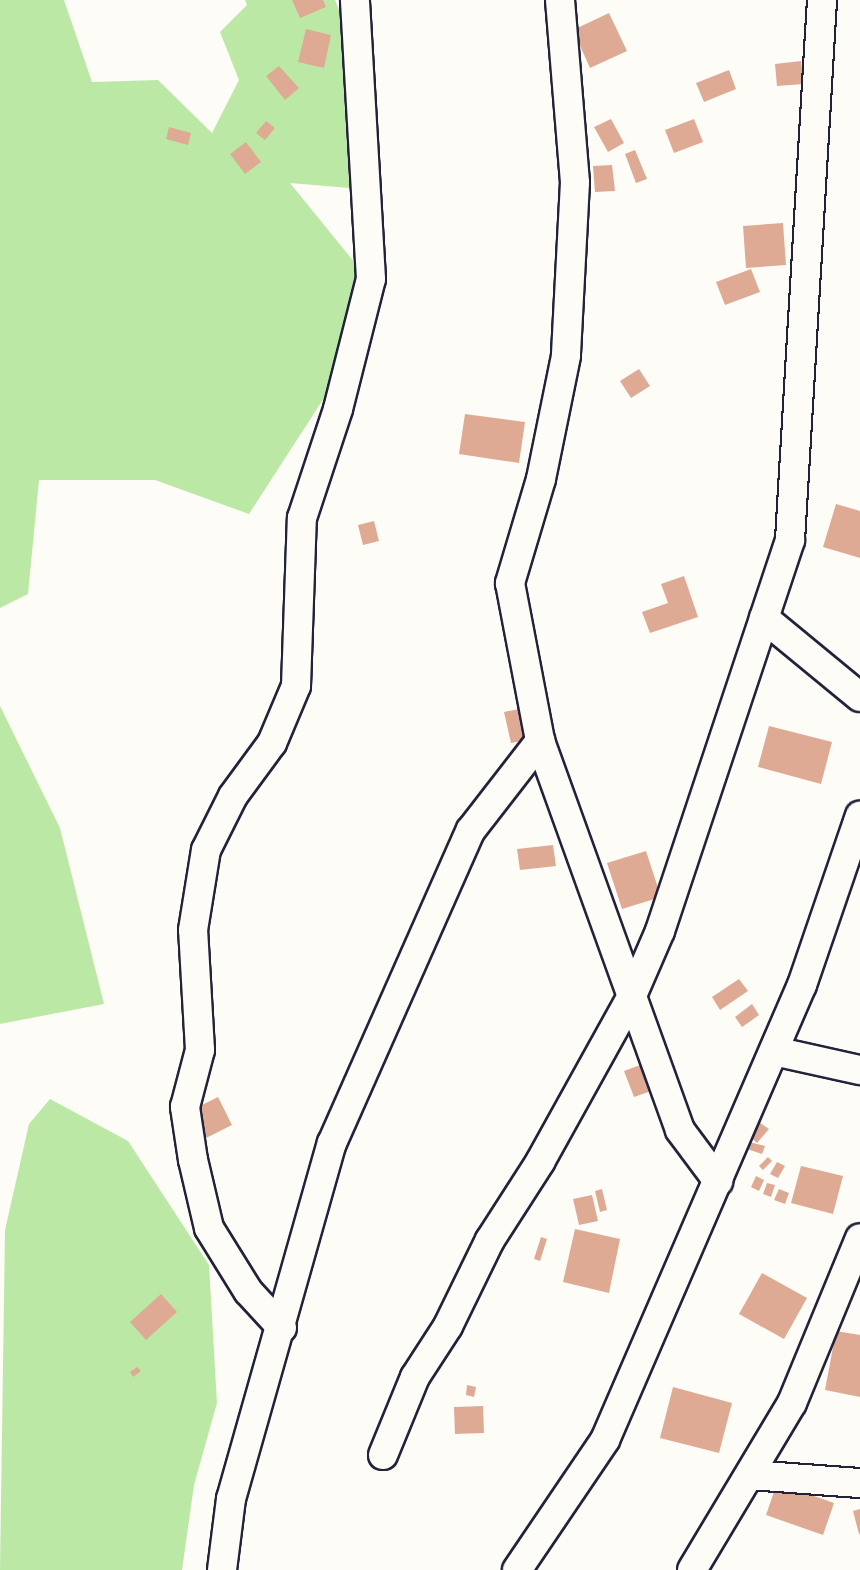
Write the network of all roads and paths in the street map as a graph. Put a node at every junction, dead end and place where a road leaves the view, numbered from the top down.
1 (355, 0) edge
2 (560, 0) edge
3 (822, 0) edge
4 (764, 618) junction
5 (860, 697) edge
6 (540, 741) junction
7 (860, 816) edge
8 (631, 998) junction
9 (774, 1051) junction
10 (860, 1070) edge
11 (718, 1181) junction
12 (860, 1238) edge
13 (851, 1286) edge
14 (282, 1328) junction
15 (383, 1455) dead end
16 (750, 1475) junction
17 (860, 1483) edge
18 (222, 1570) edge
19 (517, 1570) edge
20 (692, 1570) edge

1 - 14 street
2 - 6 street
3 - 4 street
4 - 5 street
4 - 8 street
6 - 8 street
6 - 14 street
7 - 9 street
8 - 11 street
8 - 15 street
9 - 10 street
9 - 11 street
11 - 19 street
12 - 13 street
13 - 16 street
14 - 18 street
16 - 17 street
16 - 20 street

